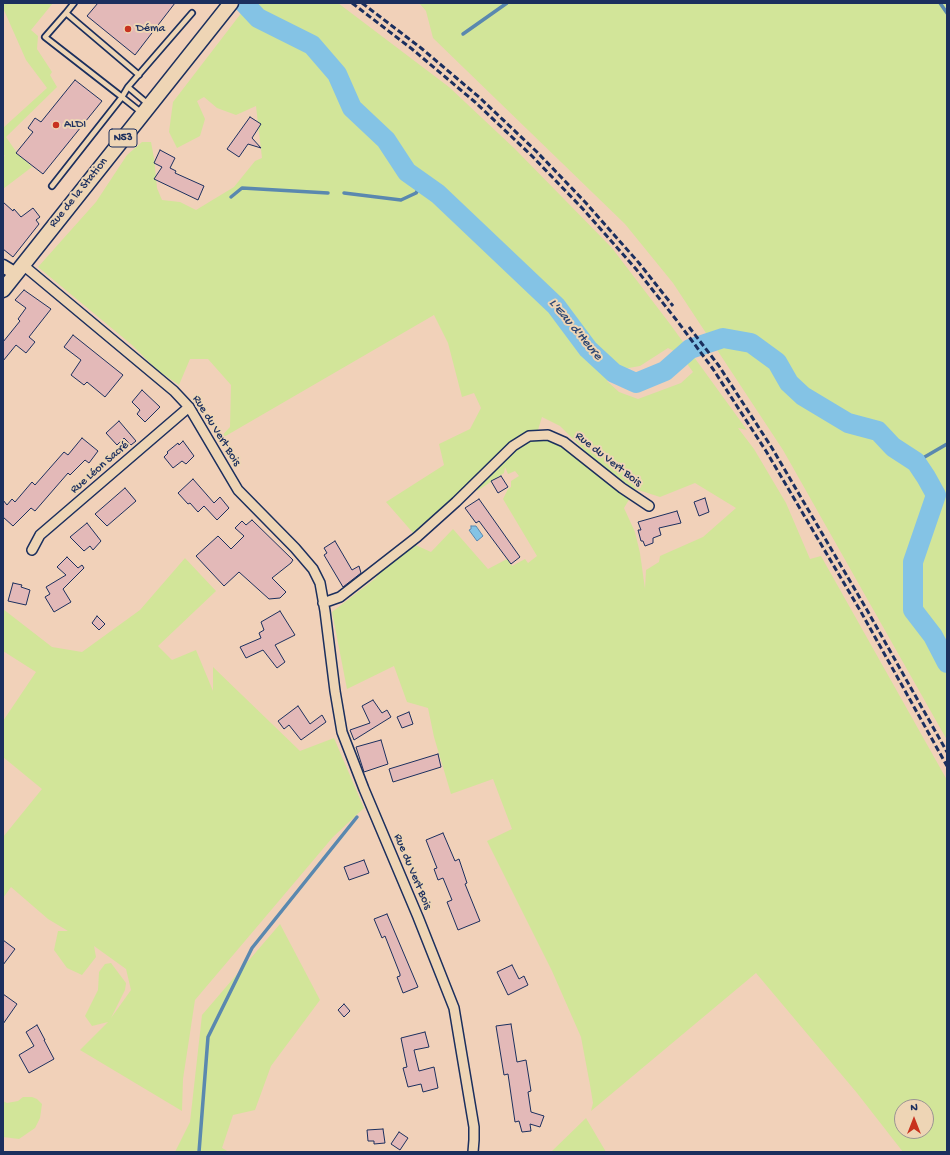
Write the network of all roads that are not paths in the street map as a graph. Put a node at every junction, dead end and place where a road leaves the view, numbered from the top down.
1 (74, 3) edge
2 (232, 3) edge
3 (192, 12) dead end
4 (66, 13) junction
5 (139, 75) junction
6 (128, 88) junction
7 (122, 97) junction
8 (146, 110) junction
9 (52, 186) dead end
10 (3, 266) edge
11 (19, 269) junction
12 (3, 290) edge
13 (189, 407) junction
14 (649, 506) dead end
15 (32, 550) dead end
16 (323, 603) junction
17 (473, 1152) edge

1 - 4 lane
2 - 8 main road, Rue de la Station / N53
3 - 5 lane
4 - 5 lane
4 - 7 lane
5 - 6 lane
6 - 7 lane
6 - 8 lane
7 - 8 lane
7 - 9 lane
8 - 11 main road, Rue de la Station / N53
10 - 11 main road
11 - 12 main road, Rue de la Station / N53
11 - 13 street, Rue du Vert Bois
13 - 15 street, Rue Léon Sacré
13 - 16 street, Rue du Vert Bois
14 - 16 street, Rue du Vert Bois
16 - 17 street, Rue du Vert Bois

